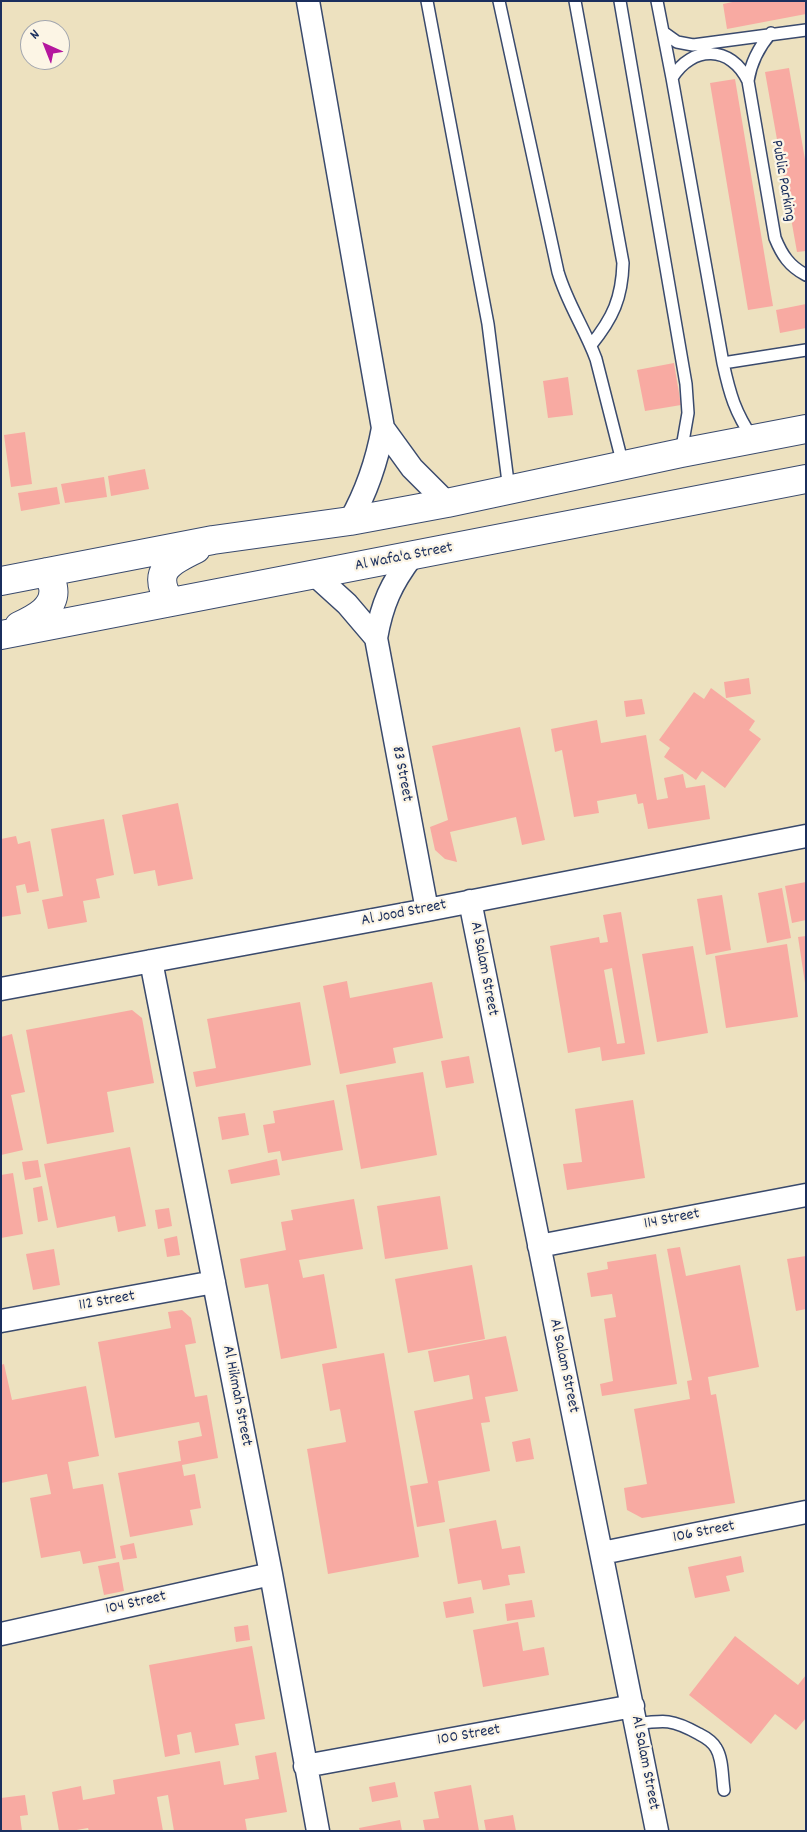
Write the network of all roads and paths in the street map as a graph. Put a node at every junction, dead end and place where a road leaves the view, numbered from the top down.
1 (308, 1) edge
2 (427, 1) edge
3 (500, 1) edge
4 (575, 1) edge
5 (620, 1) edge
6 (657, 1) edge
7 (806, 30) edge
8 (663, 32) junction
9 (771, 33) junction
10 (672, 78) junction
11 (748, 81) junction
12 (806, 275) edge
13 (591, 345) junction
14 (806, 350) edge
15 (722, 363) junction
16 (383, 428) junction
17 (806, 429) edge
18 (754, 440) junction
19 (680, 453) junction
20 (622, 465) junction
21 (806, 478) edge
22 (509, 490) junction
23 (447, 503) junction
24 (350, 521) junction
25 (213, 540) junction
26 (412, 556) junction
27 (47, 572) junction
28 (314, 575) junction
29 (1, 581) edge
30 (170, 602) junction
31 (1, 634) edge
32 (376, 638) junction
33 (806, 836) edge
34 (470, 901) junction
35 (427, 910) junction
36 (151, 961) junction
37 (1, 989) edge
38 (806, 1195) edge
39 (538, 1246) junction
40 (214, 1282) junction
41 (1, 1321) edge
42 (806, 1512) edge
43 (602, 1553) junction
44 (271, 1574) junction
45 (1, 1634) edge
46 (634, 1715) junction
47 (305, 1766) junction
48 (724, 1790) dead end
49 (318, 1831) edge
50 (657, 1831) edge

1 - 16 street
2 - 22 lane
3 - 13 lane
4 - 13 lane
5 - 19 lane
6 - 8 lane
7 - 9 lane
8 - 9 lane
8 - 10 lane
9 - 11 lane
10 - 11 lane
10 - 15 lane
11 - 12 lane, Public Parking
13 - 20 lane
14 - 15 lane
15 - 18 lane
16 - 23 street
16 - 24 street
17 - 18 street
18 - 19 street
19 - 20 street
20 - 22 street
21 - 26 street, Al Wafa'a Street
22 - 23 street
23 - 24 street
24 - 25 street
25 - 27 street
25 - 30 street
26 - 28 street, Al Wafa'a Street
26 - 32 street, 83 Street
27 - 29 street
27 - 31 street
28 - 30 street, Al Wafa'a Street
28 - 32 street, 83 Street
30 - 31 street, Al Wafa'a Street
32 - 35 street, 83 Street
33 - 34 street, Al Jood Street
34 - 35 street, Al Jood Street
34 - 39 street, Al Salam Street
35 - 36 street, Al Jood Street
36 - 37 street, Al Jood Street
36 - 40 street, Al Hikmah Street
38 - 39 street, 114 Street
39 - 43 street, Al Salam Street
40 - 41 street, 112 Street
40 - 44 street, Al Hikmah Street
42 - 43 street, 106 Street
43 - 46 street, Al Salam Street
44 - 45 street, 104 Street
44 - 47 street, Al Hikmah Street
46 - 47 street, 100 Street
46 - 48 lane
46 - 50 street, Al Salam Street
47 - 49 street, Al Hikmah Street

